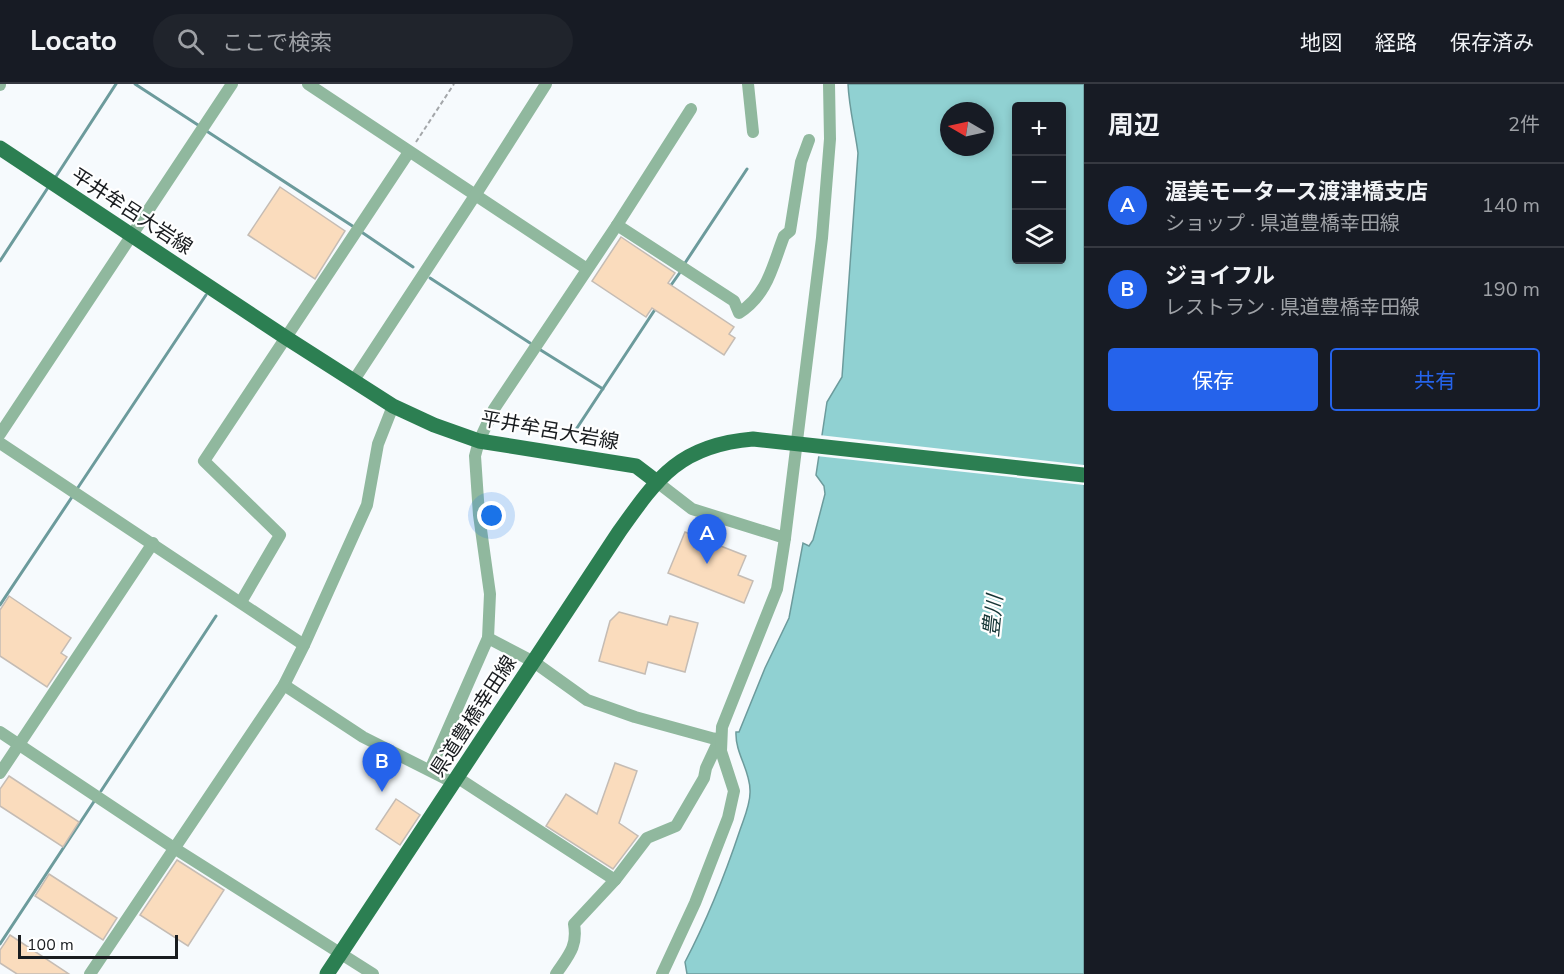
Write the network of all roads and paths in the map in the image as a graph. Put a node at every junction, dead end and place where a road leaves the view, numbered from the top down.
1 (232, 84) edge
2 (308, 84) edge
3 (454, 84) edge
4 (546, 84) edge
5 (748, 84) edge
6 (829, 84) edge
7 (691, 109) dead end
8 (753, 132) dead end
9 (809, 140) dead end
10 (0, 148) edge
11 (410, 152) junction
12 (476, 194) junction
13 (617, 225) junction
14 (131, 236) junction
15 (587, 269) junction
16 (285, 337) junction
17 (354, 380) junction
18 (393, 406) junction
19 (0, 434) edge
20 (479, 441) junction
21 (0, 443) edge
22 (798, 443) junction
23 (1084, 475) edge
24 (657, 482) junction
25 (786, 538) junction
26 (153, 543) junction
27 (241, 602) junction
28 (488, 638) junction
29 (304, 645) junction
30 (534, 663) junction
31 (284, 685) junction
32 (0, 732) edge
33 (720, 738) junction
34 (19, 745) junction
35 (430, 770) junction
36 (0, 773) edge
37 (456, 780) junction
38 (174, 848) junction
39 (615, 880) junction
40 (340, 953) junction
41 (90, 974) edge
42 (327, 974) edge
43 (373, 974) edge
44 (555, 974) edge
45 (662, 974) edge

1 - 14 street
2 - 11 street
3 - 11 path
4 - 12 street
5 - 8 street
6 - 22 street
7 - 13 street
9 - 13 street
10 - 14 main road, 平井牟呂大岩線
11 - 12 street
11 - 16 street
12 - 15 street
12 - 17 street
13 - 15 street
14 - 16 main road, 平井牟呂大岩線
14 - 19 street
15 - 20 street
16 - 17 main road, 平井牟呂大岩線
16 - 27 street
17 - 18 main road, 平井牟呂大岩線
18 - 20 main road, 平井牟呂大岩線
18 - 29 street
20 - 24 main road, 平井牟呂大岩線
20 - 28 street
21 - 26 street
22 - 23 main road
22 - 24 main road
22 - 25 street
24 - 25 street
24 - 30 main road, 県道豊橋幸田線
25 - 33 street
26 - 27 street
26 - 34 street
27 - 29 street
28 - 30 street
28 - 35 street
29 - 31 street
30 - 33 street
30 - 37 main road, 県道豊橋幸田線
31 - 35 street
31 - 38 street
32 - 34 street
33 - 39 street
33 - 45 street
34 - 36 street
34 - 38 street
35 - 37 street
37 - 39 street
37 - 40 main road, 県道豊橋幸田線
38 - 40 street
38 - 41 street
39 - 44 street
40 - 42 main road, 県道豊橋幸田線
40 - 43 street

